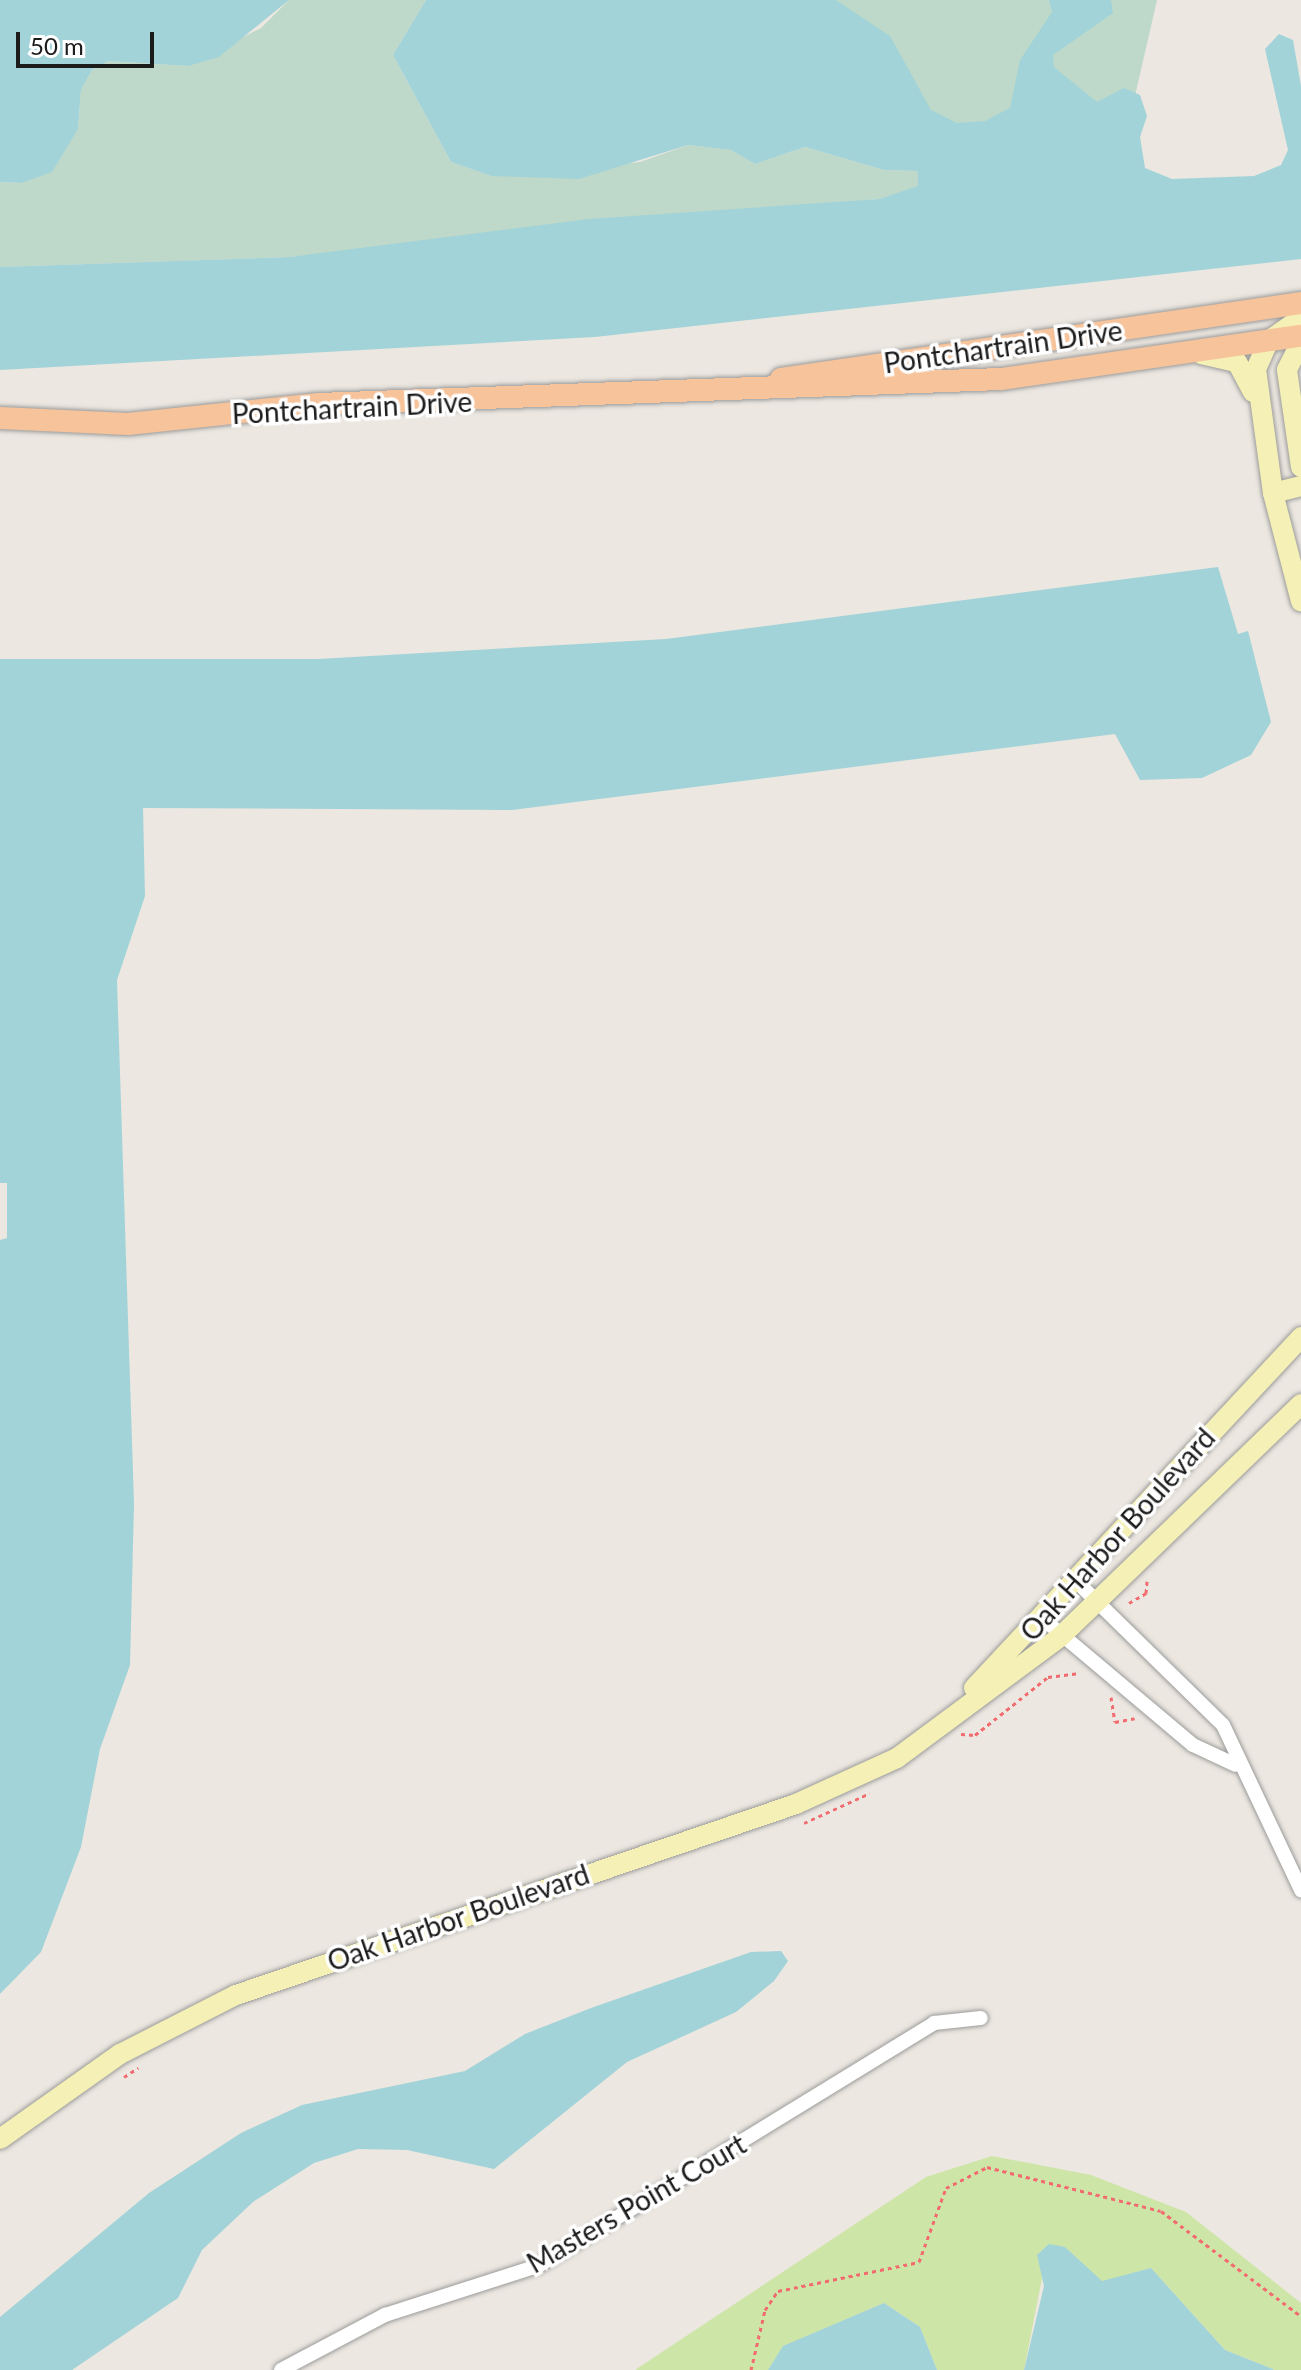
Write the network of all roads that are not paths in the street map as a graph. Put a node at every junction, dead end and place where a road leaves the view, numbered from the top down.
1 (1301, 303) edge
2 (1301, 318) edge
3 (1301, 336) edge
4 (1269, 340) junction
5 (1301, 342) edge
6 (1201, 354) junction
7 (705, 391) junction
8 (1259, 412) junction
9 (0, 418) edge
10 (1301, 467) edge
11 (1301, 486) edge
12 (1273, 493) junction
13 (1301, 601) edge
14 (1301, 1337) edge
15 (1301, 1404) edge
16 (1077, 1582) junction
17 (1097, 1599) junction
18 (1042, 1618) junction
19 (1061, 1636) junction
20 (933, 1730) junction
21 (1236, 1765) junction
22 (1301, 1890) edge
23 (981, 2018) dead end
24 (0, 2139) edge
25 (281, 2370) edge

1 - 7 main road, Pontchartrain Drive
2 - 4 street
3 - 4 main road, Pontchartrain Drive
4 - 6 main road, Pontchartrain Drive
4 - 8 street
5 - 10 street
6 - 7 main road, Pontchartrain Drive
6 - 8 street
7 - 9 main road, Pontchartrain Drive
8 - 12 street
11 - 12 street
12 - 13 street
14 - 16 street, Oak Harbor Boulevard
15 - 17 street, Oak Harbor Boulevard
16 - 17 street
16 - 18 street, Oak Harbor Boulevard
17 - 19 street, Oak Harbor Boulevard
17 - 21 street
18 - 19 street
18 - 20 street, Oak Harbor Boulevard
19 - 20 street, Oak Harbor Boulevard
19 - 21 street
20 - 24 street, Oak Harbor Boulevard
21 - 22 street
23 - 25 street, Masters Point Court

